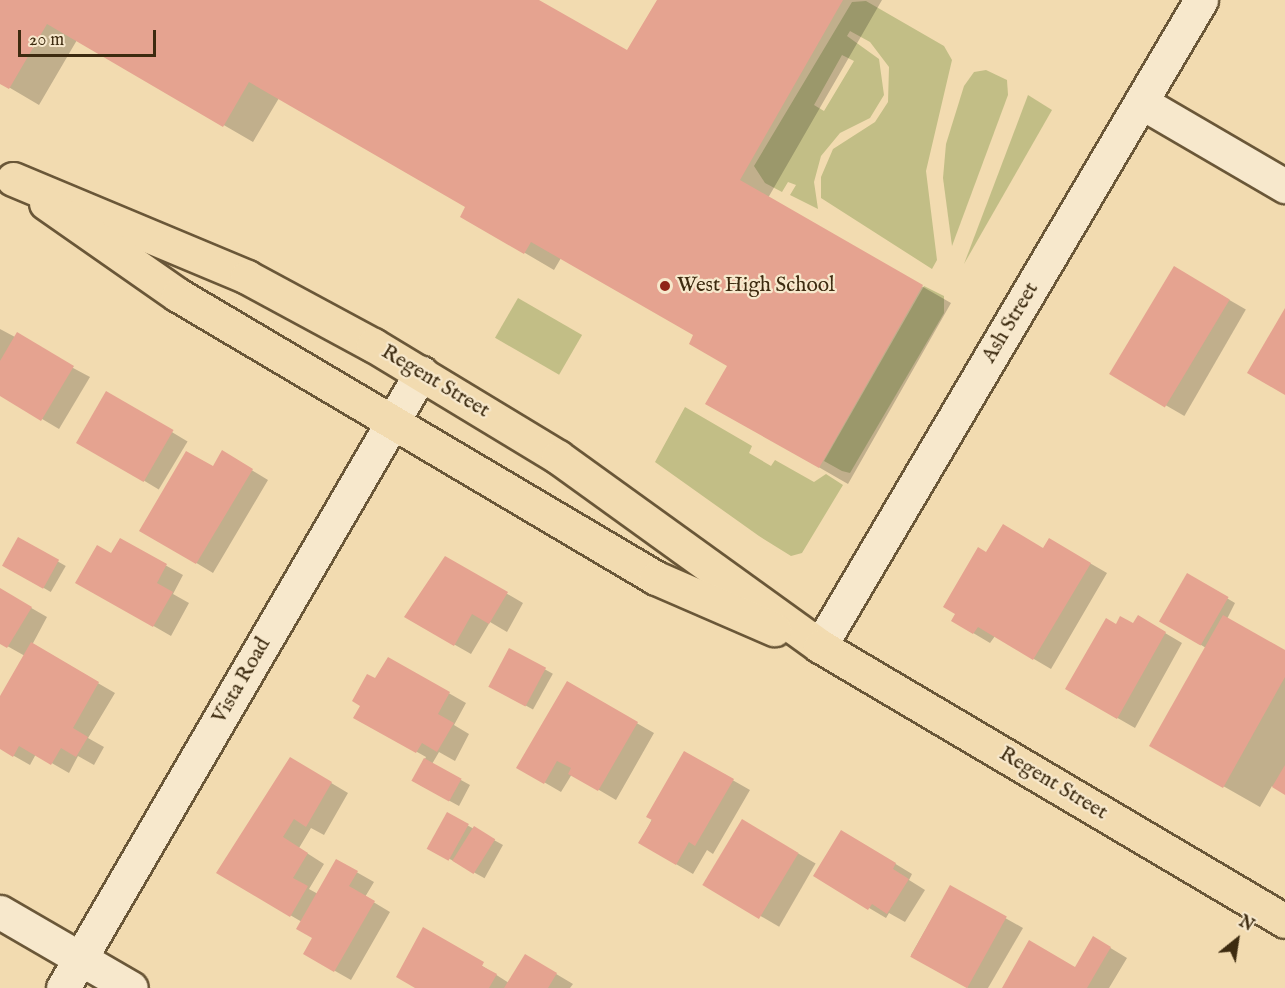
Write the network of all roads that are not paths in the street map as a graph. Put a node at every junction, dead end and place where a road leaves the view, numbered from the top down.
1 (1201, 0) edge
2 (1141, 102) junction
3 (7, 176) edge
4 (1285, 186) edge
5 (421, 373) junction
6 (393, 424) junction
7 (820, 646) junction
8 (0, 912) edge
9 (1285, 921) edge
10 (80, 958) junction
11 (63, 988) edge
12 (131, 988) edge

1 - 2 street, Ash Street
2 - 4 street
2 - 7 street, Ash Street
3 - 5 main road, Regent Street
3 - 6 main road, Regent Street
5 - 6 street, Vista Road
5 - 7 main road, Regent Street
6 - 7 main road, Regent Street
6 - 10 street, Vista Road
7 - 9 main road, Regent Street
8 - 10 street
10 - 11 street, Vista Road
10 - 12 street

